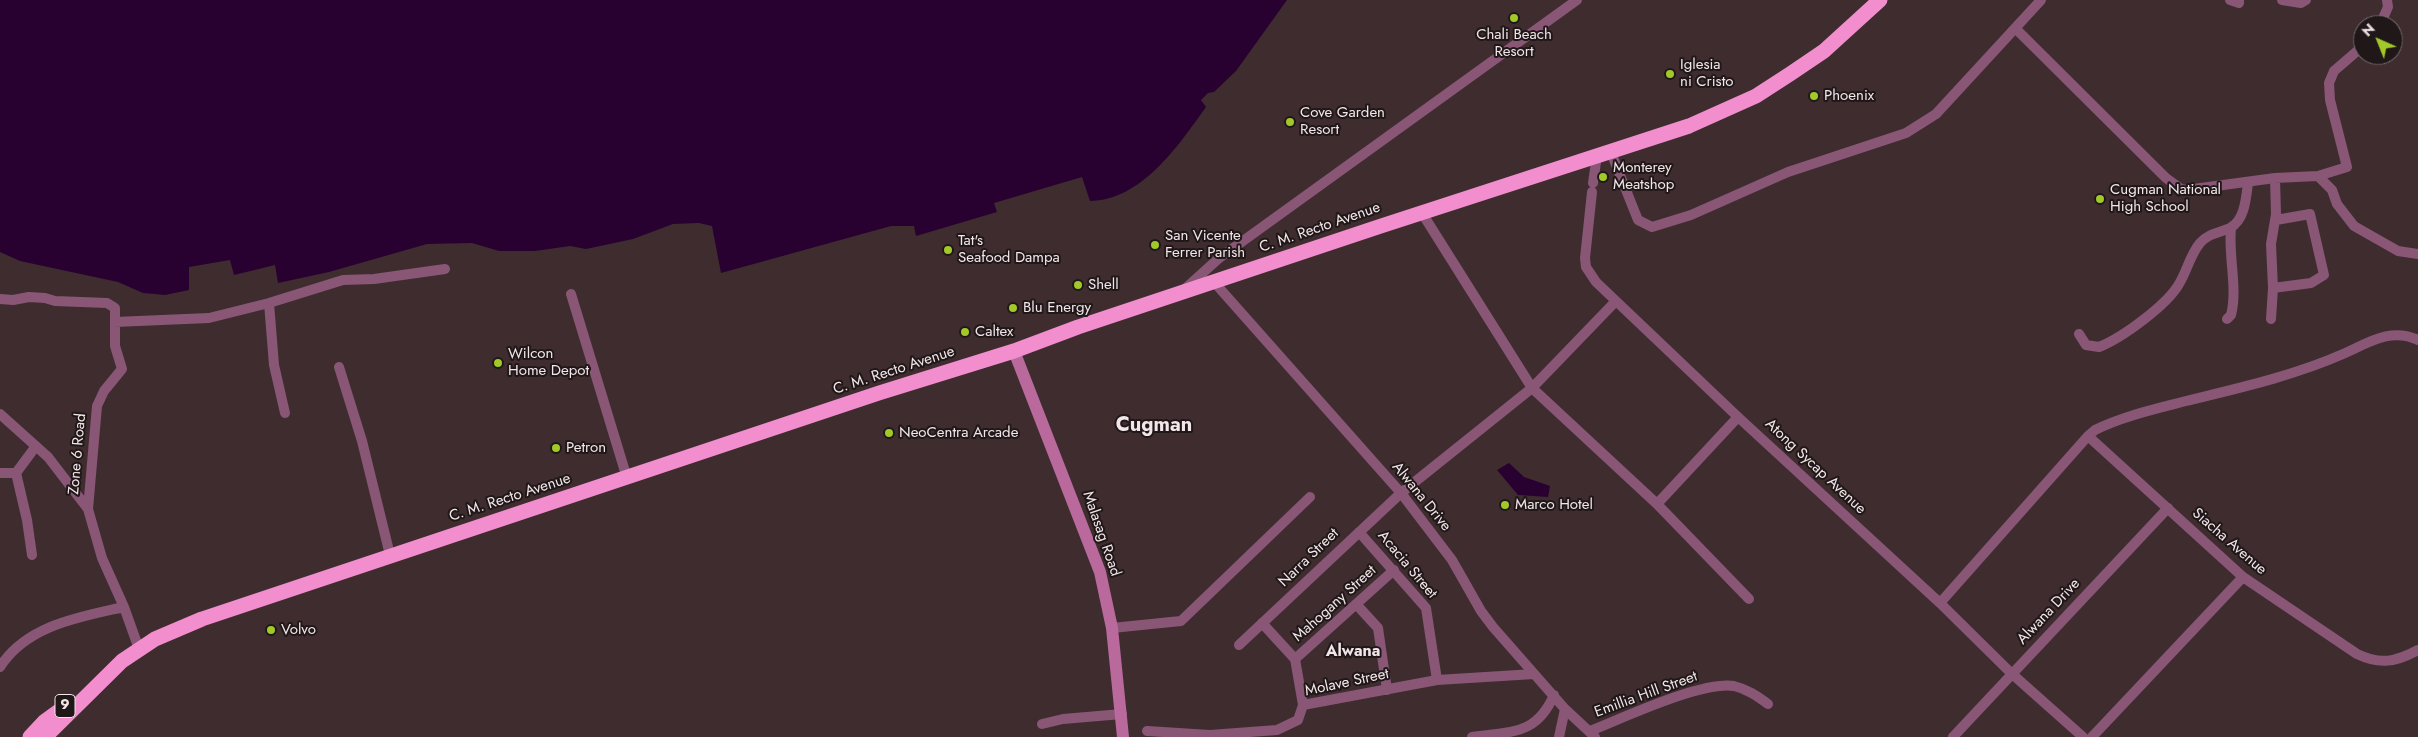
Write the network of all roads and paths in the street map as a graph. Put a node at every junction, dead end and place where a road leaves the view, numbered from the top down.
1 (1577, 0) edge
2 (1880, 0) edge
3 (2042, 0) edge
4 (2230, 0) edge
5 (2239, 0) edge
6 (2282, 0) edge
7 (2306, 0) edge
8 (2387, 0) edge
9 (2384, 15) edge
10 (2016, 28) junction
11 (2353, 55) edge
12 (1603, 152) junction
13 (2318, 176) junction
14 (2275, 178) junction
15 (2248, 184) junction
16 (1422, 213) junction
17 (2276, 220) junction
18 (2231, 228) junction
19 (2418, 254) edge
20 (445, 269) dead end
21 (1214, 282) junction
22 (2273, 288) junction
23 (1182, 292) junction
24 (571, 294) dead end
25 (0, 298) edge
26 (1615, 302) junction
27 (269, 303) junction
28 (2227, 319) dead end
29 (2271, 319) dead end
30 (115, 322) junction
31 (2079, 334) dead end
32 (2418, 340) edge
33 (1014, 351) junction
34 (340, 367) dead end
35 (1532, 388) junction
36 (285, 413) dead end
37 (0, 414) edge
38 (1738, 417) junction
39 (2088, 436) junction
40 (36, 446) junction
41 (16, 473) junction
42 (0, 474) edge
43 (627, 478) junction
44 (1401, 493) junction
45 (1310, 497) dead end
46 (1657, 504) junction
47 (2168, 508) junction
48 (88, 509) junction
49 (1359, 532) junction
50 (390, 555) junction
51 (32, 556) dead end
52 (1394, 570) junction
53 (2243, 577) junction
54 (1748, 598) dead end
55 (1940, 603) junction
56 (1356, 604) junction
57 (124, 607) junction
58 (1262, 623) junction
59 (1112, 628) junction
60 (1239, 645) dead end
61 (139, 649) junction
62 (2418, 650) edge
63 (1295, 659) junction
64 (0, 667) edge
65 (2011, 673) junction
66 (1534, 674) junction
67 (102, 679) junction
68 (1437, 680) junction
69 (1387, 690) junction
70 (1554, 696) junction
71 (1768, 704) dead end
72 (1303, 705) junction
73 (1565, 709) junction
74 (1122, 714) junction
75 (1042, 724) dead end
76 (1147, 731) dead end
77 (50, 734) edge
78 (1592, 734) edge
79 (1210, 736) edge
80 (30, 737) edge
81 (1123, 737) edge
82 (1472, 737) edge
83 (1559, 737) edge
84 (1953, 737) edge
85 (2083, 737) edge
86 (2092, 737) edge

1 - 23 street
2 - 12 highway, C. M. Recto Avenue / 9
3 - 10 street
4 - 5 street
6 - 7 street
8 - 9 street
10 - 12 street
10 - 15 street
11 - 13 street
12 - 16 highway, C. M. Recto Avenue / 9
12 - 26 street, Atong Sycap Avenue
13 - 14 street
13 - 19 street
14 - 15 street
14 - 17 street
15 - 18 street
16 - 21 highway, C. M. Recto Avenue / 9
16 - 35 street
17 - 22 street
17 - 22 street
18 - 28 street
18 - 31 street
20 - 27 street
21 - 23 highway, C. M. Recto Avenue / 9
21 - 44 street, Alwana Drive
22 - 29 street
23 - 33 highway, C. M. Recto Avenue / 9
24 - 43 street
25 - 30 street
26 - 35 street, Narra Street
26 - 38 street, Atong Sycap Avenue
27 - 30 street
27 - 36 street
30 - 48 street, Zone 6 Road
32 - 39 street
33 - 43 highway, C. M. Recto Avenue / 9
33 - 59 street, Malasag Road
34 - 50 street
35 - 44 street, Narra Street
35 - 46 street
37 - 40 street
38 - 46 street
38 - 55 street, Atong Sycap Avenue
39 - 47 street, Siacha Avenue
39 - 55 street
40 - 41 street
40 - 48 street
41 - 42 street
41 - 51 street
43 - 50 highway, C. M. Recto Avenue / 9
44 - 49 street, Narra Street
44 - 66 street, Alwana Drive
45 - 59 street
46 - 54 street
47 - 53 street, Siacha Avenue
47 - 65 street, Alwana Drive
48 - 57 street, Zone 6 Road
49 - 52 street, Acacia Street
49 - 58 street, Narra Street
50 - 61 highway, C. M. Recto Avenue / 9
52 - 56 street, Mahogany Street
52 - 68 street, Acacia Street
53 - 62 street, Siacha Avenue
53 - 86 street
55 - 65 street, Atong Sycap Avenue
56 - 63 street, Mahogany Street
56 - 69 street
57 - 61 street, Zone 6 Road
57 - 64 street
58 - 60 street, Narra Street
58 - 63 street
59 - 74 street, Malasag Road
61 - 67 highway, C. M. Recto Avenue / 9
63 - 72 street
65 - 84 street, Alwana Drive
65 - 85 street, Atong Sycap Avenue
66 - 68 street, Molave Street
66 - 70 street, Alwana Drive
67 - 77 highway, C. M. Recto Avenue / 9
67 - 80 highway, C. M. Recto Avenue / 9
68 - 69 street, Molave Street
69 - 72 street, Molave Street
70 - 73 street, Alwana Drive
70 - 82 street
71 - 78 street, Emillia Hill Street
72 - 79 street, Molave Street
73 - 78 street, Alwana Drive
73 - 83 street
74 - 75 street
74 - 81 street, Malasag Road
76 - 79 street, Molave Street

